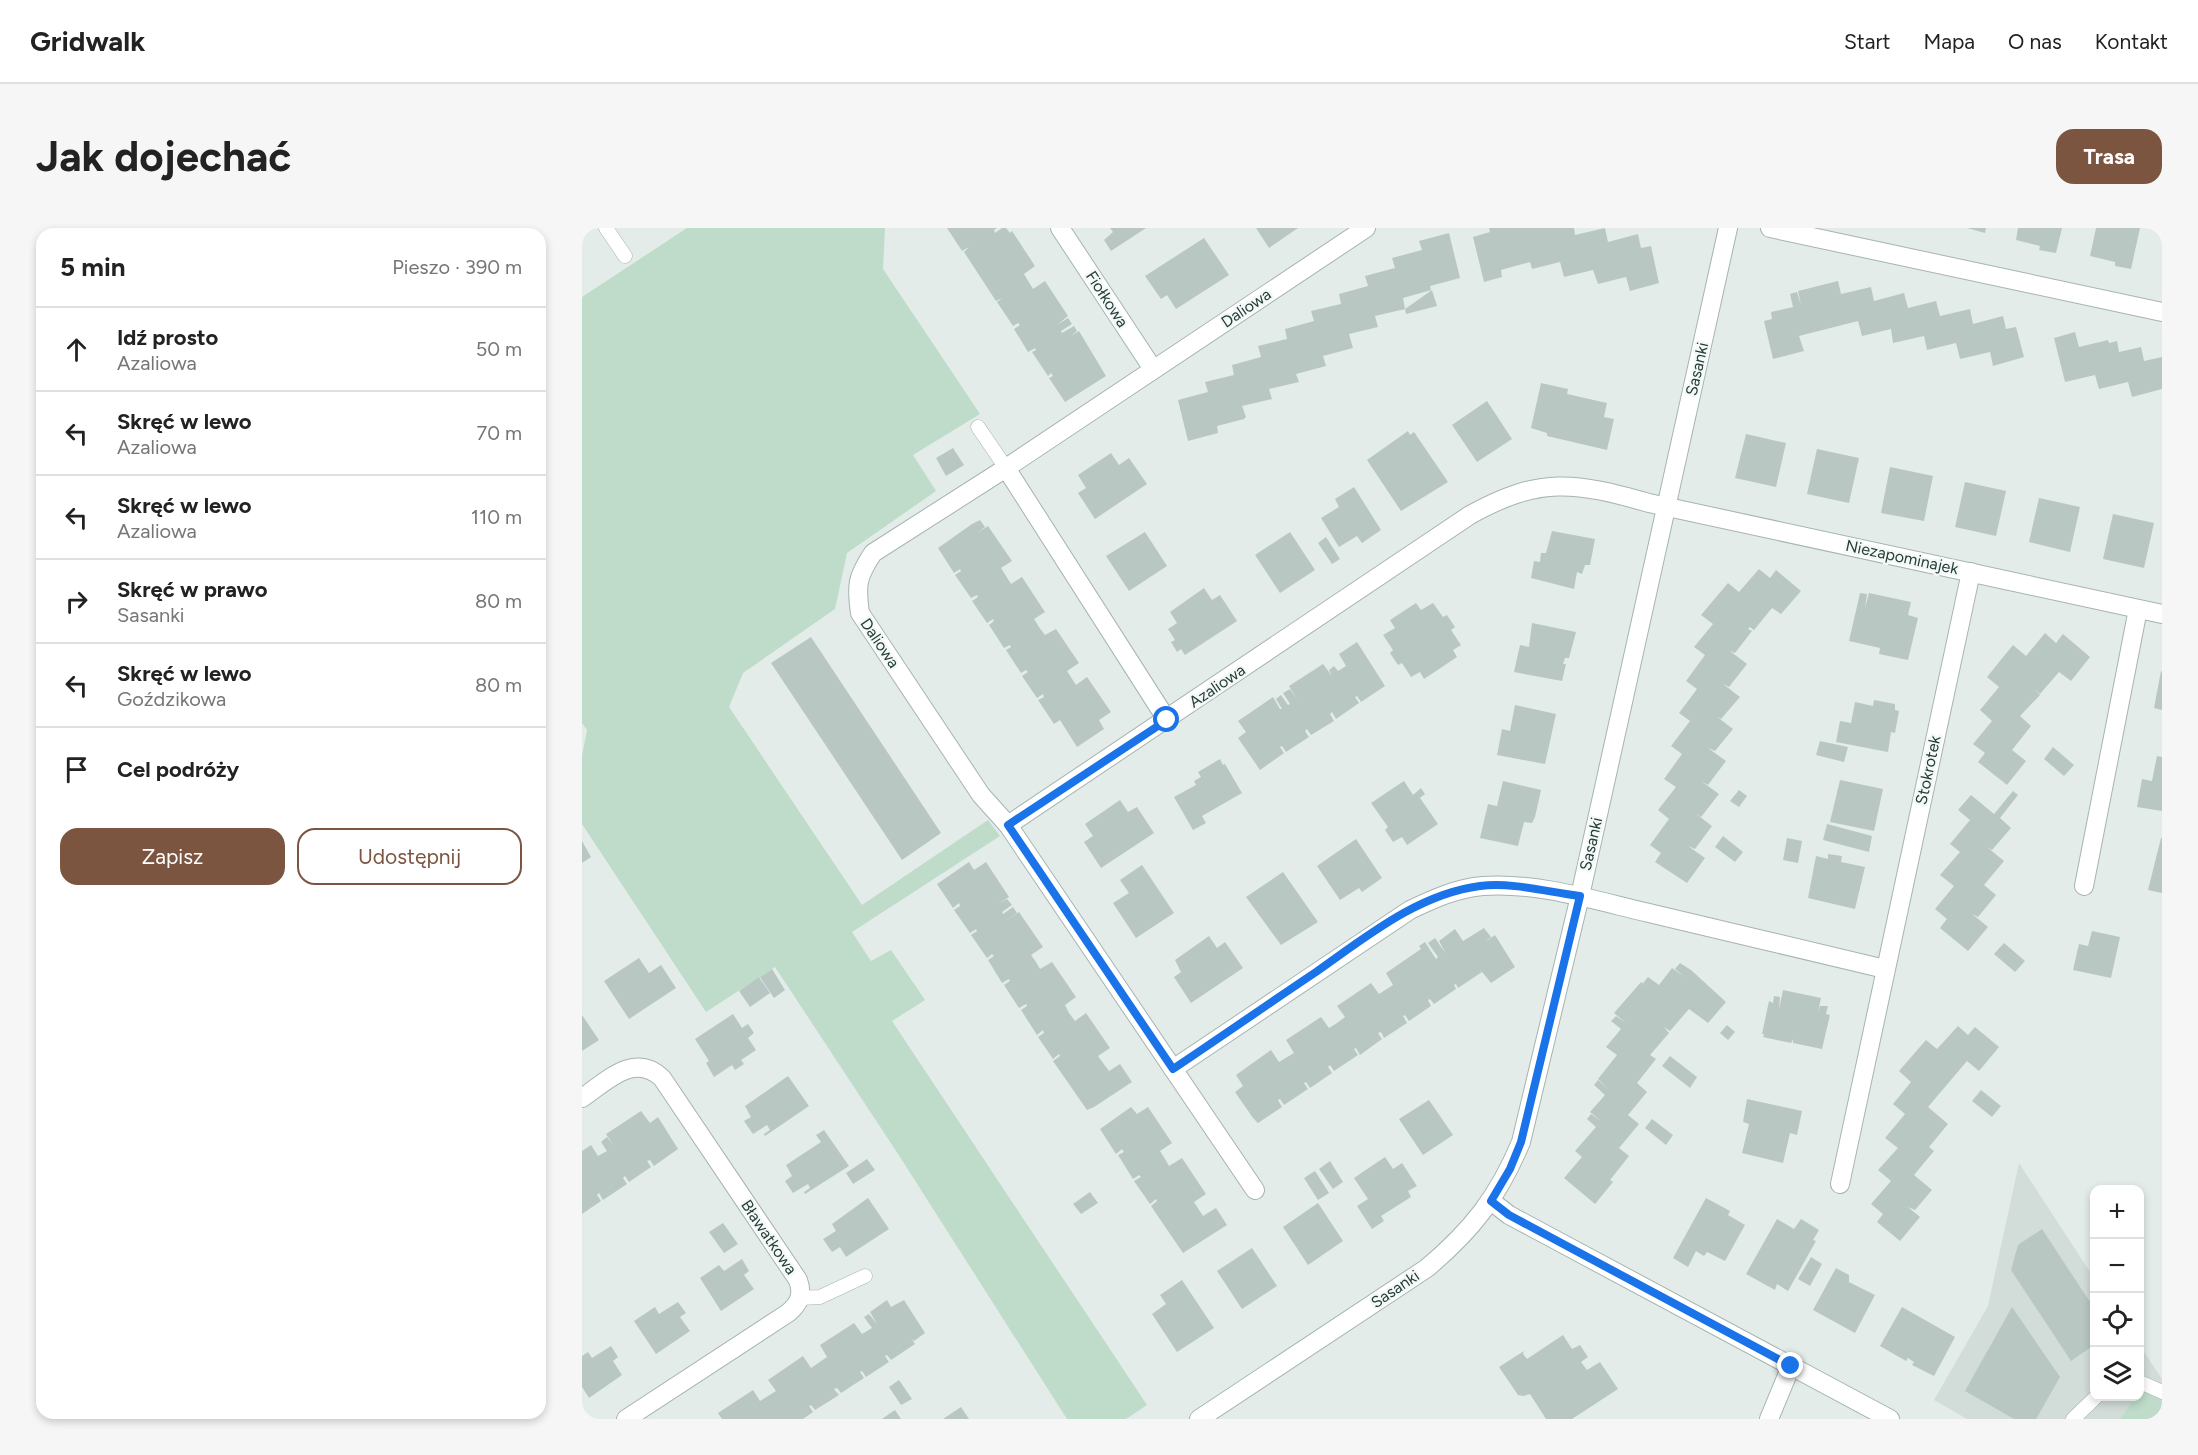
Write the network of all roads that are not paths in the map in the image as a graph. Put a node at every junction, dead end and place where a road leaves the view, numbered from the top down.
1 (606, 228) edge
2 (1060, 228) edge
3 (1366, 228) edge
4 (1728, 228) edge
5 (1770, 228) edge
6 (625, 256) dead end
7 (2162, 312) edge
8 (1153, 369) junction
9 (978, 427) dead end
10 (1006, 468) junction
11 (1666, 506) junction
12 (1971, 572) junction
13 (2138, 609) junction
14 (2162, 614) edge
15 (1167, 720) junction
16 (1008, 825) junction
17 (2084, 886) dead end
18 (1580, 896) junction
19 (1885, 969) junction
20 (1173, 1069) junction
21 (582, 1098) edge
22 (1840, 1185) dead end
23 (1255, 1190) dead end
24 (1491, 1201) junction
25 (865, 1276) dead end
26 (800, 1298) junction
27 (1791, 1366) junction
28 (2144, 1384) edge
29 (2162, 1392) edge
30 (2092, 1401) edge
31 (626, 1419) edge
32 (1200, 1419) edge
33 (1769, 1419) edge
34 (1890, 1419) edge
35 (2073, 1419) edge

1 - 6 lane
2 - 8 street, Fiołkowa
3 - 8 street, Daliowa
4 - 11 street, Sasanki
5 - 7 street
8 - 10 street, Daliowa
9 - 10 lane
10 - 15 street
10 - 16 street, Daliowa
11 - 12 street, Niezapominajek
11 - 15 street, Azaliowa
11 - 18 street, Sasanki
12 - 13 street, Niezapominajek
12 - 19 street, Stokrotek
13 - 14 street, Niezapominajek
13 - 17 street
15 - 16 street, Azaliowa
16 - 20 street
18 - 19 street
18 - 20 street
18 - 24 street, Sasanki
19 - 22 street, Stokrotek
20 - 23 street
21 - 26 street, Bławatkowa
24 - 27 street
24 - 32 street, Sasanki
25 - 26 lane
26 - 31 street, Bławatkowa
27 - 33 street
27 - 34 street
28 - 29 lane
30 - 35 lane

